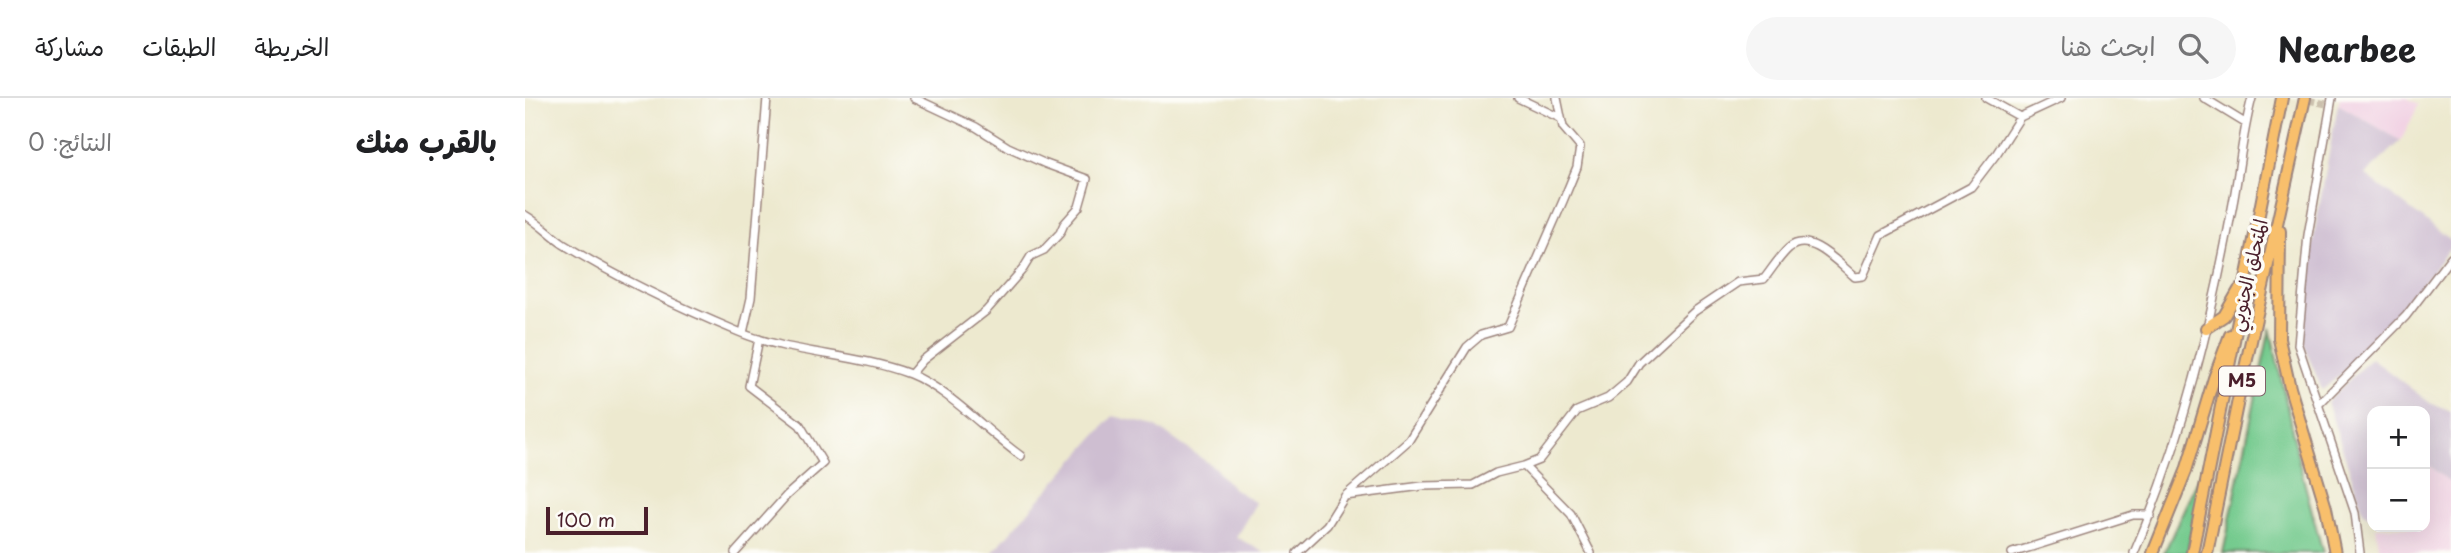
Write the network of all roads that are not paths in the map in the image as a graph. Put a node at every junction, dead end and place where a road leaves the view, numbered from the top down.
1 (767, 98) edge
2 (914, 98) edge
3 (1518, 98) edge
4 (1557, 98) edge
5 (1986, 98) edge
6 (2061, 98) edge
7 (2204, 98) edge
8 (2252, 98) edge
9 (2282, 98) edge
10 (2305, 98) edge
11 (2332, 98) edge
12 (2020, 117) junction
13 (1560, 118) junction
14 (2245, 123) junction
15 (2281, 211) junction
16 (525, 215) edge
17 (2451, 257) edge
18 (2246, 275) junction
19 (2239, 317) junction
20 (2206, 328) junction
21 (743, 334) junction
22 (759, 339) junction
23 (911, 374) junction
24 (2318, 405) junction
25 (1021, 456) dead end
26 (1524, 466) junction
27 (1345, 496) junction
28 (2151, 515) junction
29 (735, 553) edge
30 (1297, 553) edge
31 (1591, 553) edge
32 (2012, 553) edge
33 (2134, 553) edge
34 (2153, 553) edge
35 (2192, 553) edge
36 (2207, 553) edge
37 (2335, 553) edge
38 (2360, 553) edge

1 - 21 street
2 - 23 street
3 - 13 street
4 - 13 street
5 - 12 street
6 - 12 street
7 - 14 street
8 - 14 street
9 - 18 highway, M5
10 - 15 highway, M5
11 - 24 street
12 - 26 street
13 - 27 street
14 - 20 street
15 - 36 highway, المتحلق الجنوبي / M5
15 - 37 highway
16 - 21 street
17 - 24 street
18 - 19 highway, المتحلق الجنوبي / M5
18 - 20 highway
19 - 34 highway
19 - 35 highway, المتحلق الجنوبي / M5
20 - 28 street
21 - 22 street
22 - 23 street
22 - 29 street
23 - 25 street
24 - 38 street
26 - 27 street
26 - 31 street
27 - 30 street
28 - 32 street
28 - 33 street

